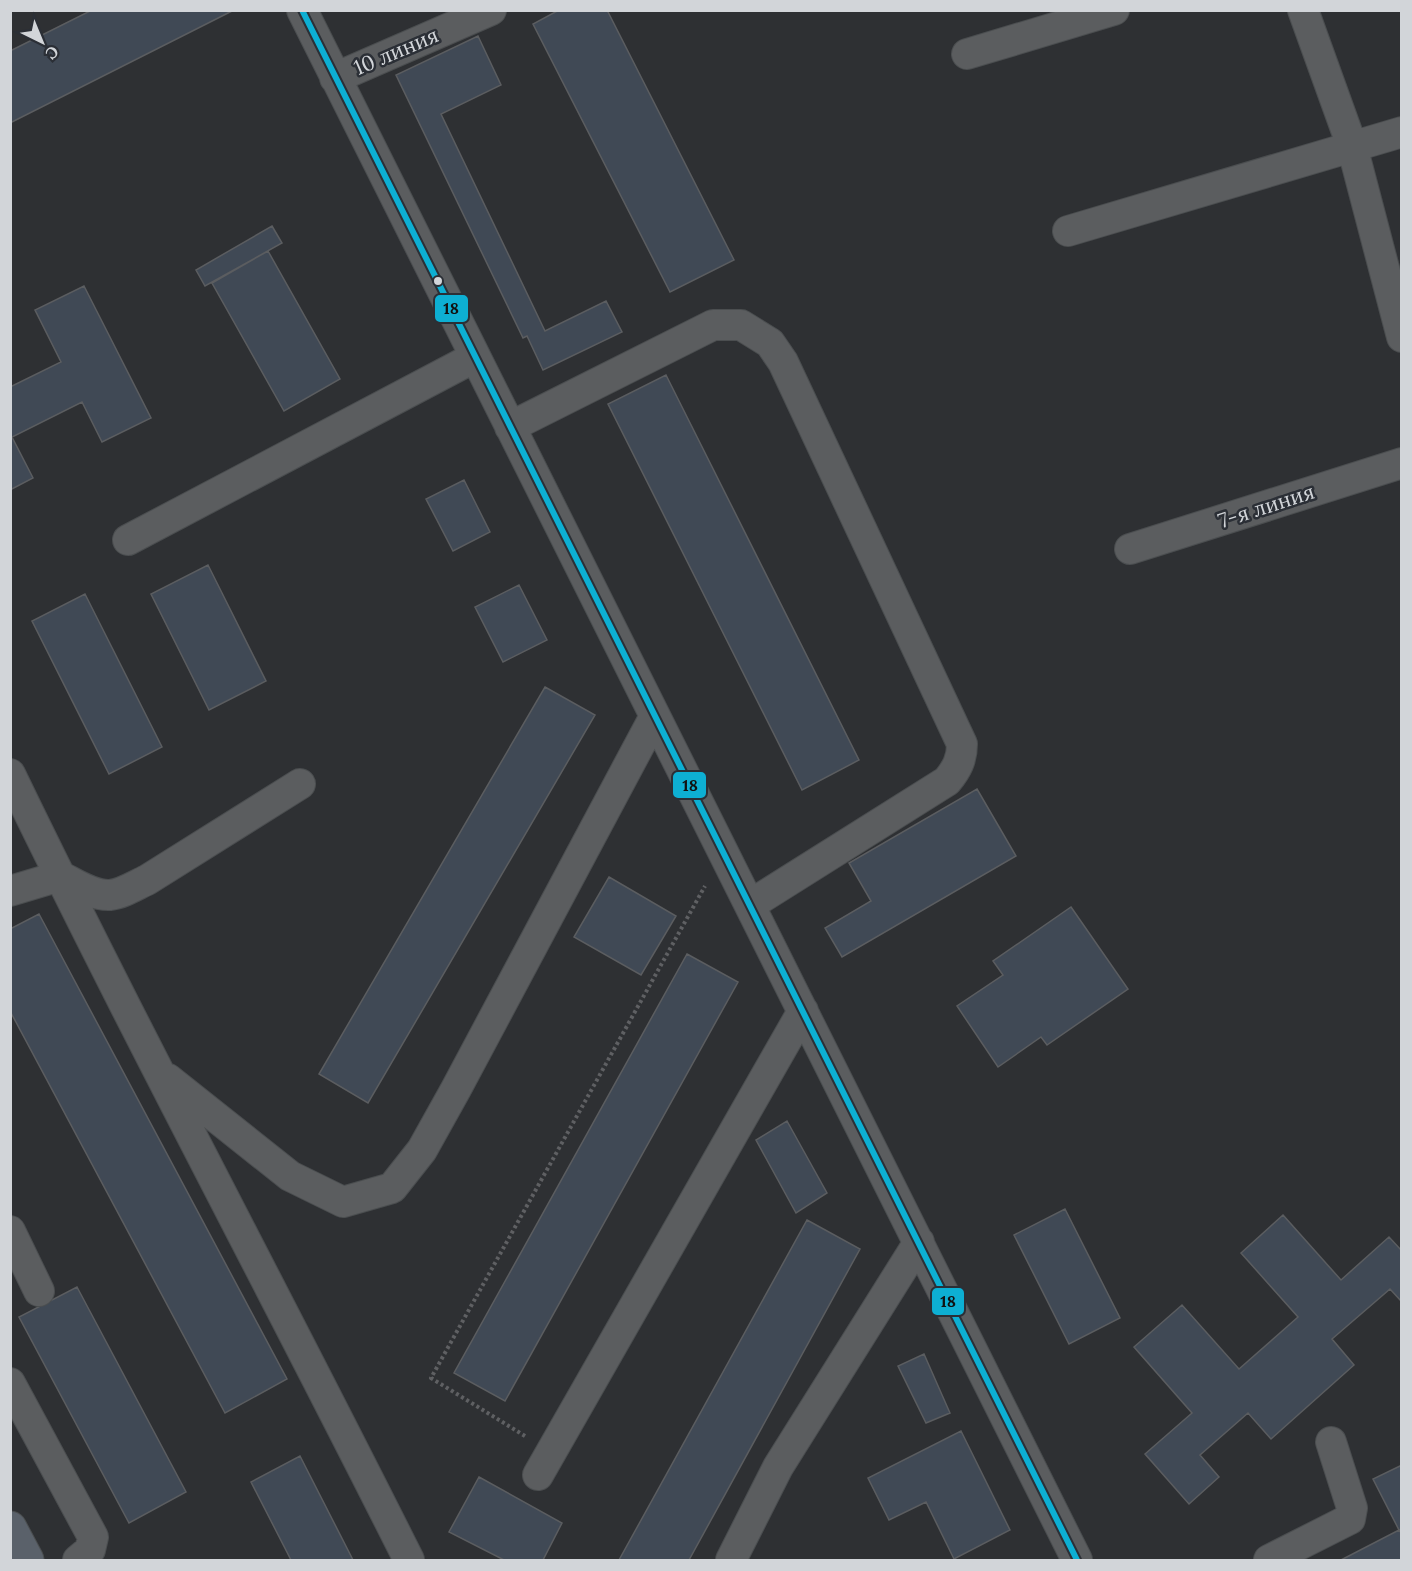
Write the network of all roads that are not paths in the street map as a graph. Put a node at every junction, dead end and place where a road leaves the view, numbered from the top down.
1 (302, 10) edge
2 (491, 10) edge
3 (1114, 10) edge
4 (1303, 10) edge
5 (967, 54) dead end
6 (335, 78) junction
7 (1401, 132) edge
8 (1353, 146) junction
9 (1068, 231) dead end
10 (1401, 337) edge
11 (475, 357) junction
12 (510, 427) junction
13 (1401, 463) edge
14 (128, 540) dead end
15 (1130, 549) dead end
16 (655, 716) junction
17 (10, 774) edge
18 (300, 784) dead end
19 (60, 876) junction
20 (10, 891) edge
21 (750, 905) junction
22 (803, 1011) junction
23 (158, 1071) junction
24 (10, 1231) edge
25 (919, 1242) junction
26 (39, 1291) dead end
27 (10, 1383) edge
28 (1331, 1442) dead end
29 (545, 1463) road end
30 (10, 1528) edge
31 (27, 1560) edge
32 (78, 1560) edge
33 (409, 1560) edge
34 (730, 1560) edge
35 (1077, 1560) edge
36 (1269, 1560) edge

1 - 6 street
2 - 6 street, 10 линия
3 - 5 street
4 - 8 street
6 - 11 street
7 - 8 street
8 - 9 street
8 - 10 street
11 - 12 street
11 - 14 street
12 - 16 street
12 - 21 street
13 - 15 street, 7-я линия
16 - 21 street
16 - 23 street
17 - 19 street
18 - 19 street
19 - 20 street
19 - 23 street
21 - 22 street
22 - 25 street
22 - 29 street
23 - 33 street
24 - 26 street
25 - 34 street
25 - 35 street
27 - 32 street
28 - 36 street
30 - 31 main road

